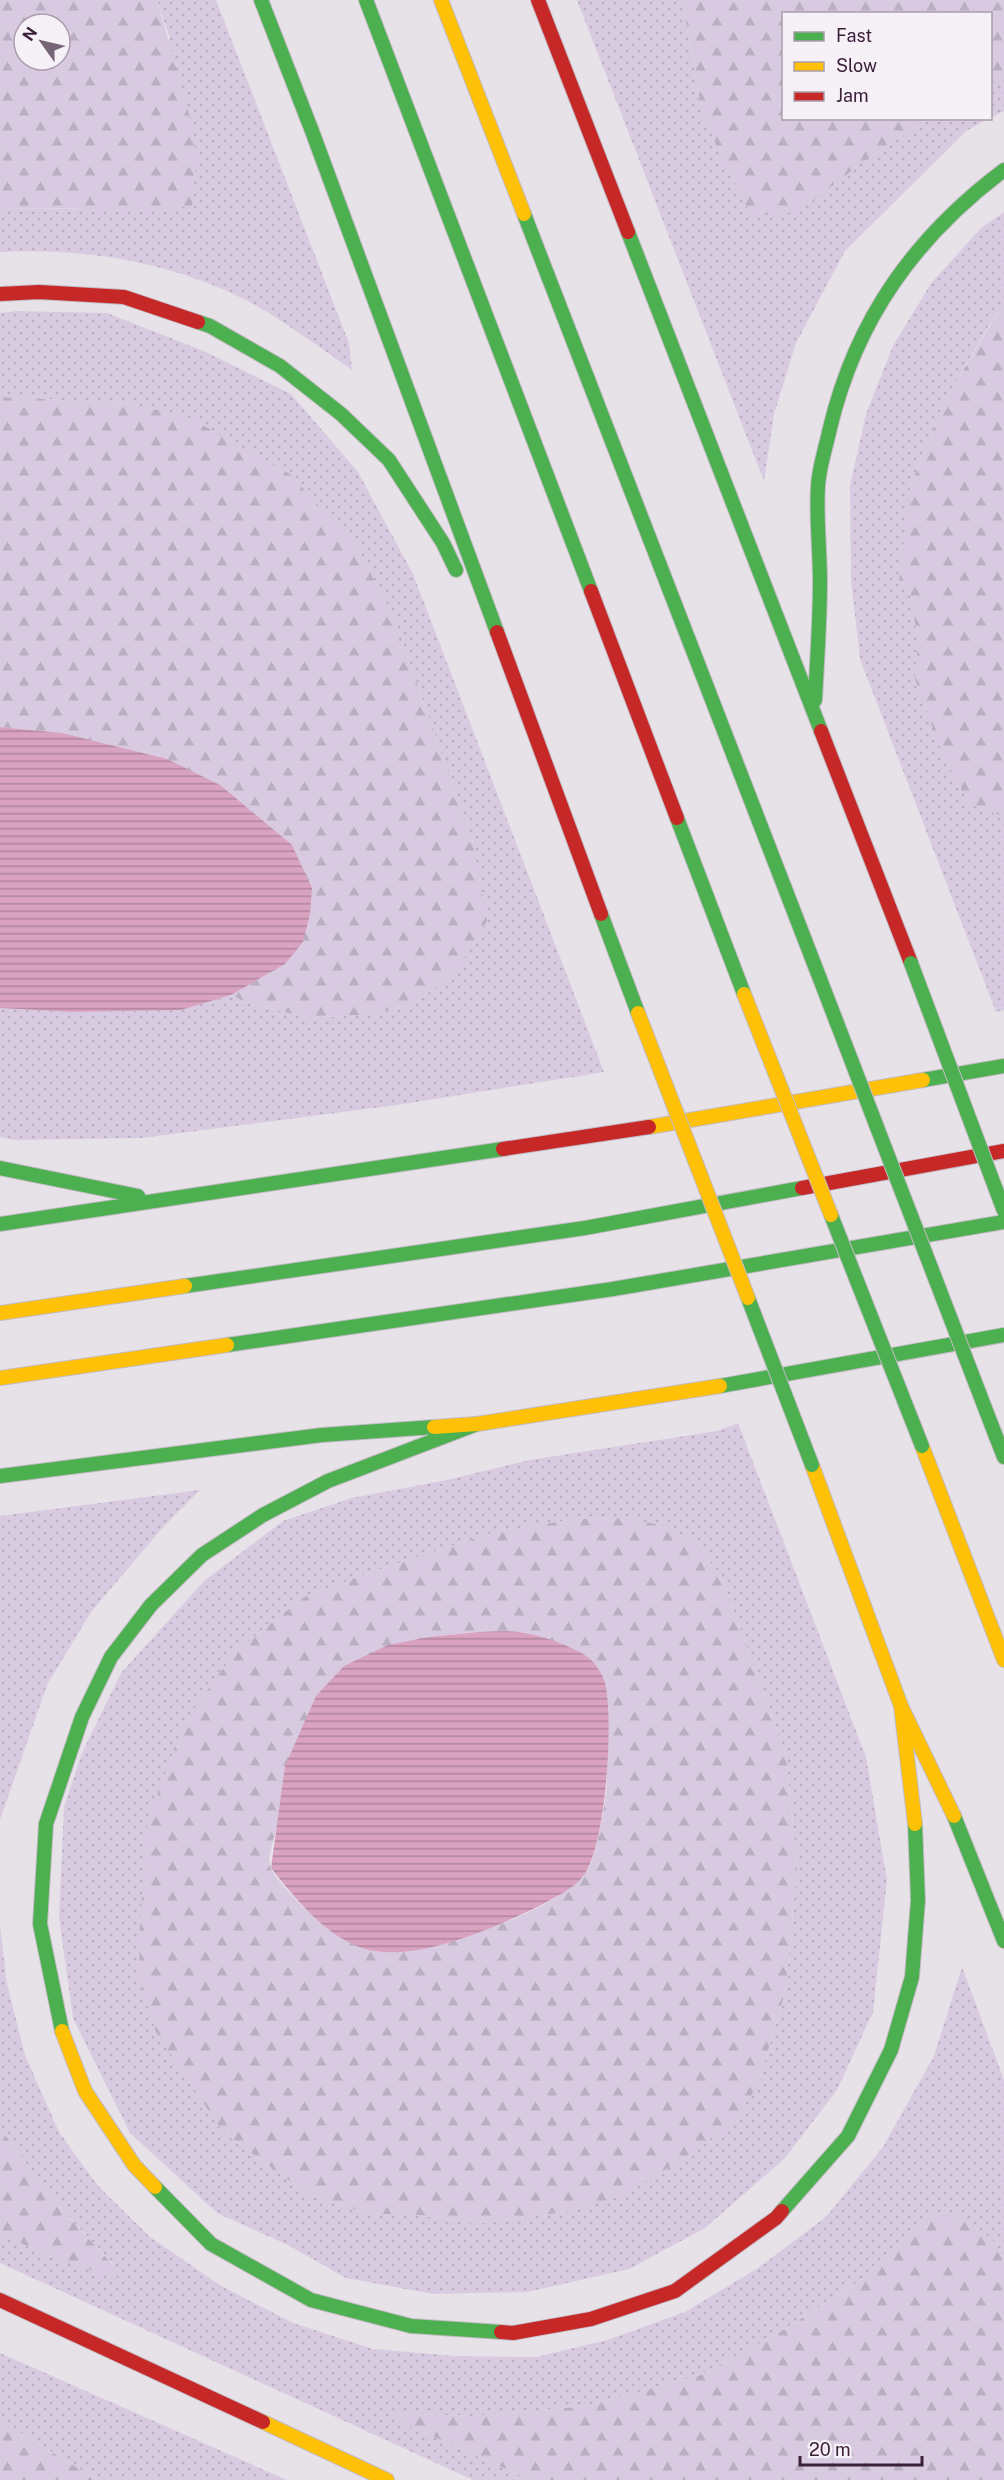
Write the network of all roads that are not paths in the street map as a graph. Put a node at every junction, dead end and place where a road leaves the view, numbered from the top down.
1 (261, 0) edge
2 (366, 0) edge
3 (441, 0) edge
4 (538, 0) edge
5 (1004, 170) edge
6 (0, 294) edge
7 (523, 703) junction
8 (814, 714) junction
9 (1004, 1066) edge
10 (1004, 1151) edge
11 (0, 1168) edge
12 (160, 1201) junction
13 (1004, 1211) edge
14 (1004, 1222) edge
15 (0, 1224) edge
16 (0, 1313) edge
17 (1004, 1335) edge
18 (0, 1378) edge
19 (477, 1424) junction
20 (1004, 1457) edge
21 (0, 1476) edge
22 (1004, 1660) edge
23 (901, 1706) junction
24 (1004, 1941) edge
25 (0, 2300) edge
26 (387, 2480) edge

1 - 7 highway
2 - 22 highway, bridge
3 - 20 highway, bridge
4 - 8 highway
5 - 8 highway
6 - 7 highway
7 - 23 highway, bridge
8 - 13 highway, bridge
9 - 12 highway
10 - 16 highway
11 - 12 highway
12 - 15 highway
14 - 18 highway
17 - 19 highway
19 - 21 highway
19 - 23 highway
23 - 24 highway
25 - 26 highway

